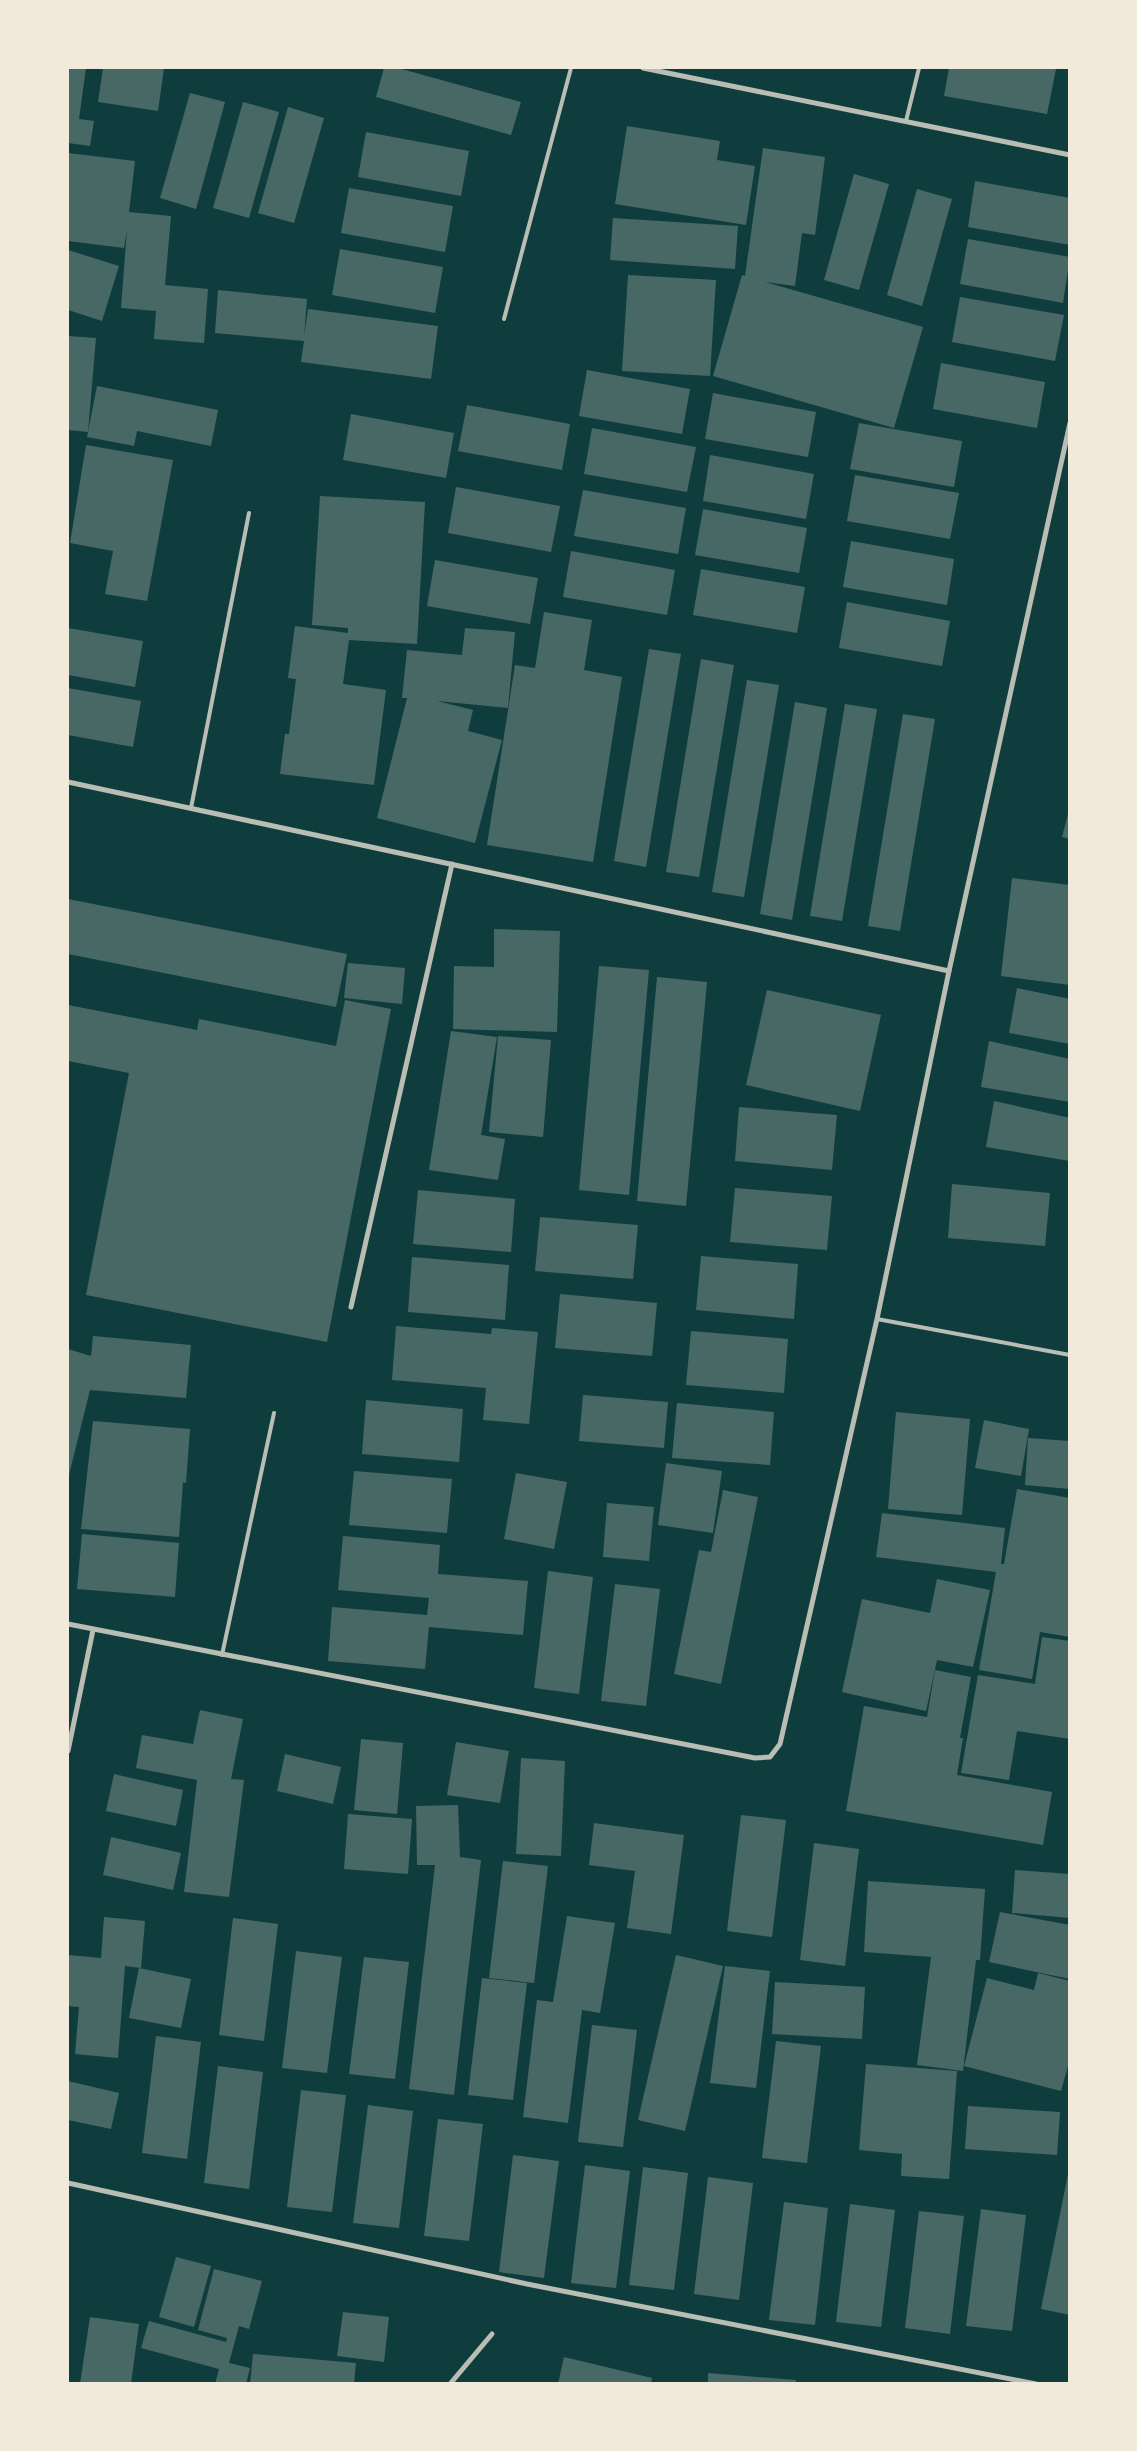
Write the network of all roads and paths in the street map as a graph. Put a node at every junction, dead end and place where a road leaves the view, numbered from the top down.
1 (571, 68) edge
2 (642, 68) edge
3 (919, 68) edge
4 (906, 121) junction
5 (1070, 155) edge
6 (504, 319) dead end
7 (1070, 424) edge
8 (249, 513) dead end
9 (68, 782) edge
10 (191, 808) junction
11 (452, 864) junction
12 (949, 971) junction
13 (351, 1307) dead end
14 (877, 1319) junction
15 (1070, 1355) edge
16 (274, 1413) dead end
17 (68, 1624) edge
18 (93, 1630) junction
19 (222, 1655) junction
20 (68, 1751) edge
21 (68, 2183) edge
22 (492, 2334) dead end
23 (450, 2384) edge
24 (1036, 2384) edge

1 - 6 lane
2 - 4 street
3 - 4 lane
4 - 5 street
7 - 12 street
8 - 10 lane
9 - 10 street
10 - 11 street
11 - 12 street
11 - 13 street
12 - 14 street
14 - 15 lane
14 - 19 street
16 - 19 lane
17 - 18 street
18 - 19 street
18 - 20 street
21 - 24 street
22 - 23 street

